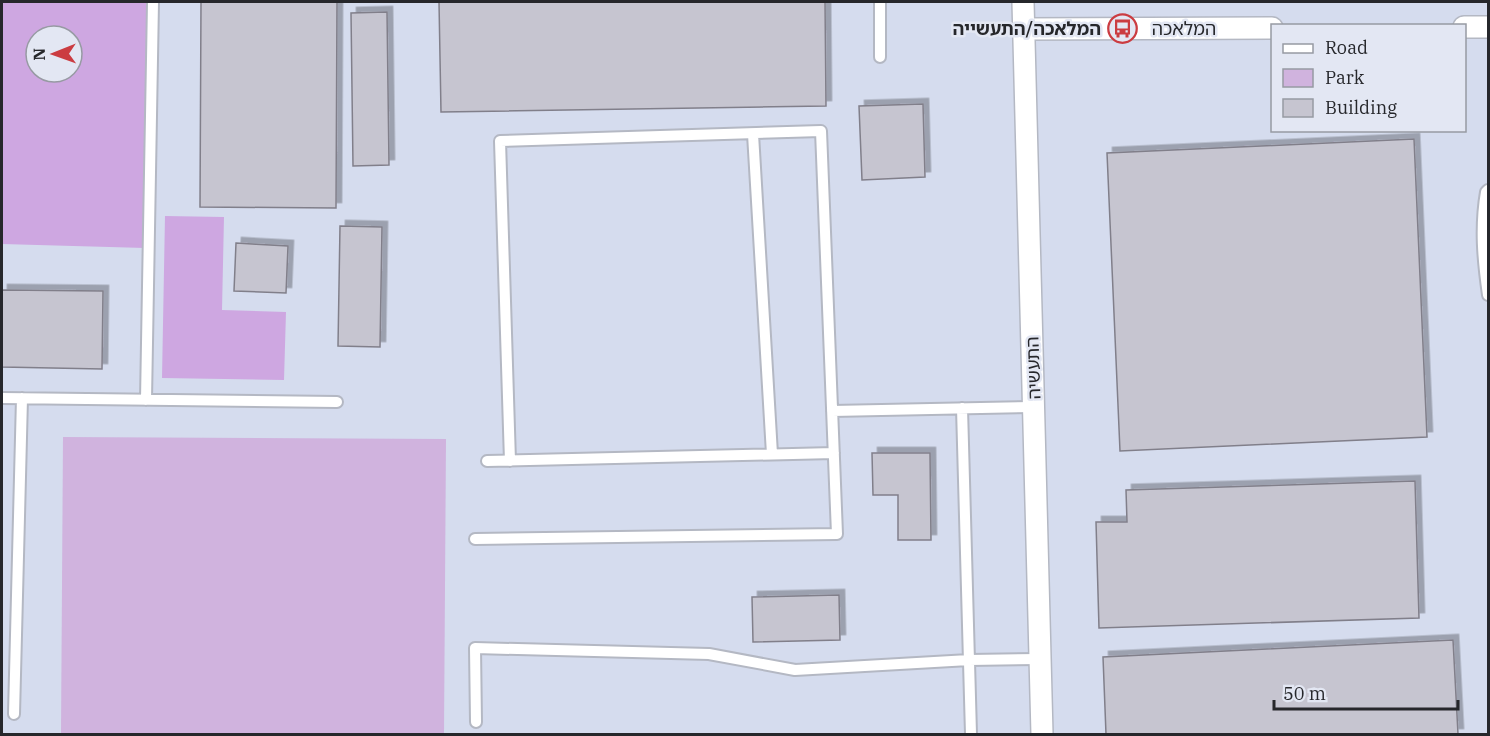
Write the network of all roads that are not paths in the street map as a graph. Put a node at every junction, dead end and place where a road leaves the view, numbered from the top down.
1 (153, 2) edge
2 (880, 2) edge
3 (1023, 2) edge
4 (1466, 27) edge
5 (1488, 27) edge
6 (1271, 28) edge
7 (1024, 29) junction
8 (880, 57) dead end
9 (753, 134) junction
10 (1488, 190) edge
11 (1488, 295) edge
12 (2, 398) edge
13 (22, 398) junction
14 (146, 400) junction
15 (337, 402) dead end
16 (1034, 407) junction
17 (962, 408) junction
18 (832, 411) junction
19 (834, 453) junction
20 (772, 454) junction
21 (487, 461) dead end
22 (510, 461) junction
23 (475, 538) dead end
24 (1040, 659) junction
25 (969, 660) junction
26 (14, 714) dead end
27 (476, 722) dead end
28 (971, 735) edge
29 (1042, 735) edge

1 - 14 lane
2 - 8 lane
3 - 7 street, התעשיה
4 - 5 street
6 - 7 street, המלאכה
7 - 16 street, התעשיה
9 - 18 lane
9 - 20 lane
9 - 22 lane
10 - 11 lane
12 - 13 lane
13 - 14 lane
13 - 26 lane
14 - 15 lane
16 - 17 lane
16 - 24 street, התעשיה
17 - 18 lane
17 - 25 lane
18 - 19 lane
19 - 20 lane
19 - 23 lane
20 - 22 lane
21 - 22 lane
24 - 25 lane
24 - 29 street, התעשיה
25 - 27 lane
25 - 28 lane

